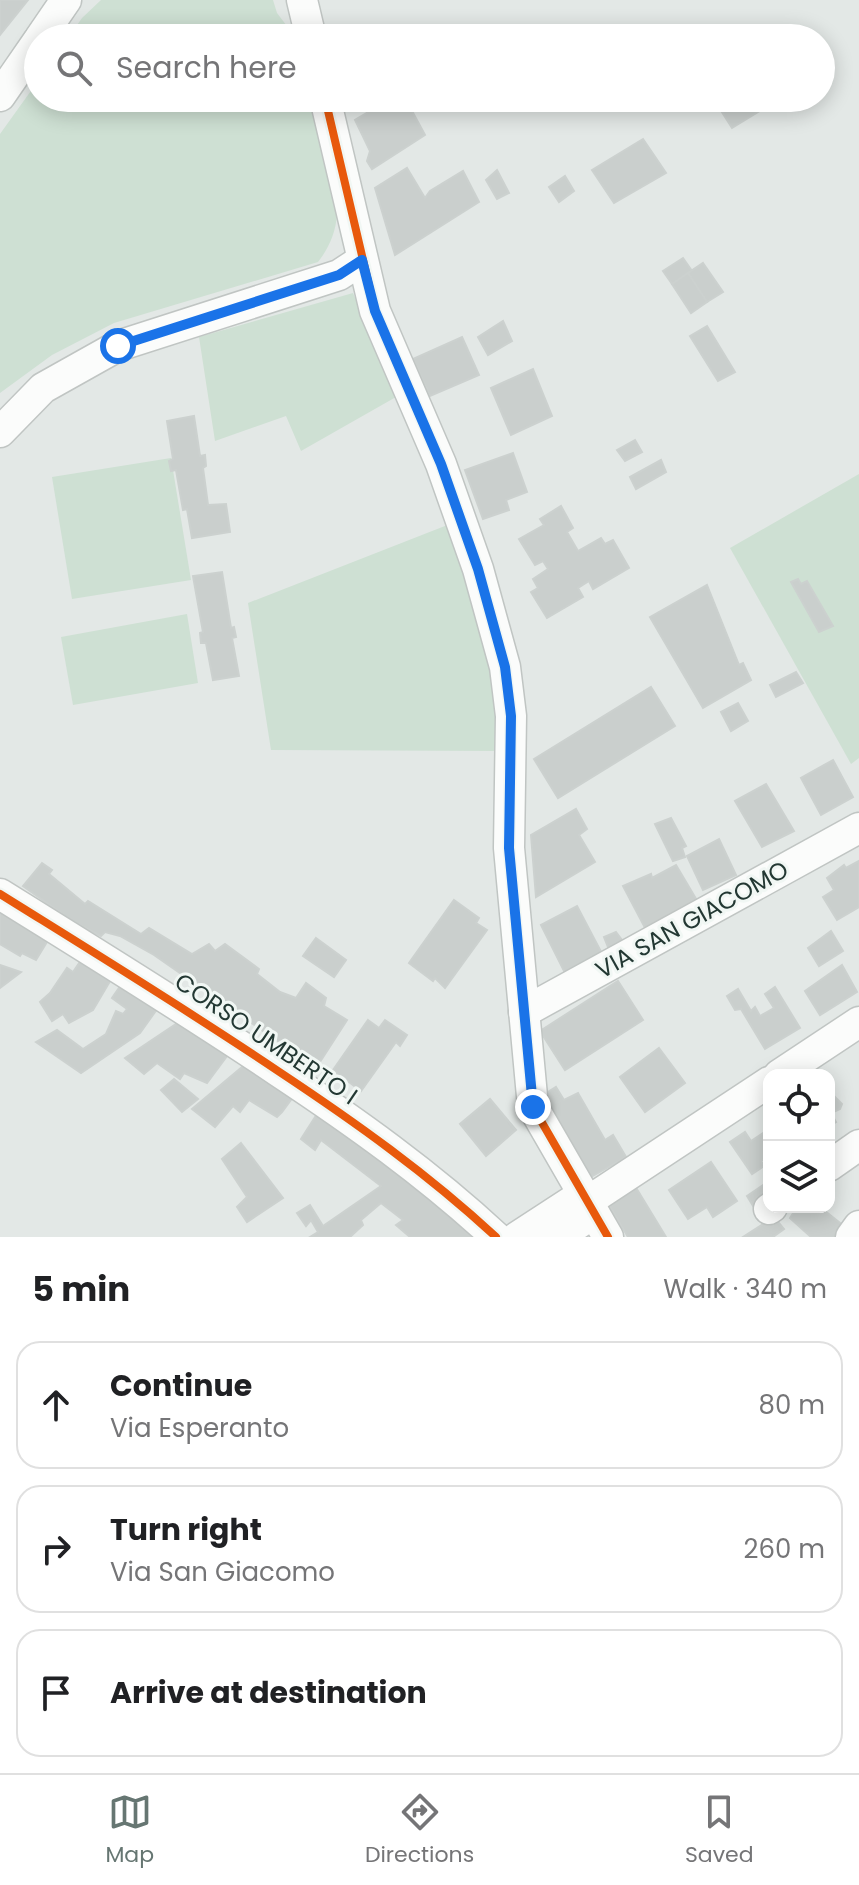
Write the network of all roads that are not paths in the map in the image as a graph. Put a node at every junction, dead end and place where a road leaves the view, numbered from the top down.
1 (66, 0) edge
2 (302, 0) edge
3 (49, 24) edge
4 (308, 24) edge
5 (24, 61) edge
6 (0, 96) edge
7 (328, 112) edge
8 (362, 260) junction
9 (0, 432) edge
10 (859, 828) edge
11 (0, 894) edge
12 (524, 1012) junction
13 (859, 1022) edge
14 (788, 1069) edge
15 (763, 1086) edge
16 (859, 1145) edge
17 (835, 1162) edge
18 (593, 1212) edge
19 (859, 1226) edge
20 (496, 1237) edge
21 (517, 1237) edge
22 (558, 1237) edge
23 (851, 1237) edge

1 - 3 street
2 - 4 street
5 - 6 street
7 - 8 street
8 - 9 street
8 - 12 street
10 - 12 street, VIA SAN GIACOMO
11 - 20 street, CORSO UMBERTO I
12 - 18 street
13 - 14 street
15 - 18 street
16 - 17 street
18 - 21 street
18 - 22 street
19 - 23 street

